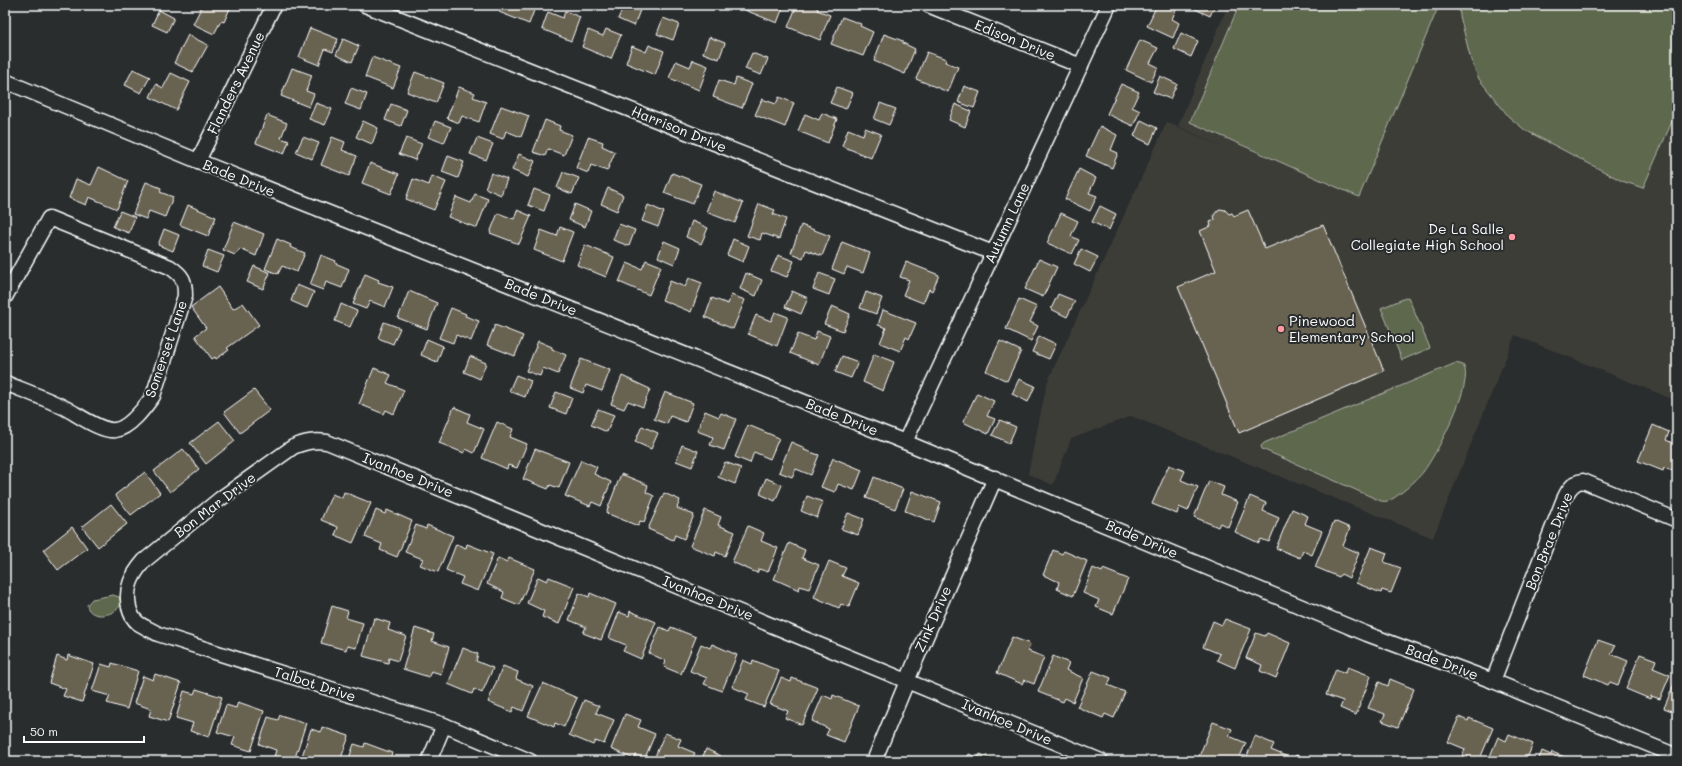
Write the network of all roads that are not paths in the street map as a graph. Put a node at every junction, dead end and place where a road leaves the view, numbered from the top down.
1 (274, 5) edge
2 (365, 5) edge
3 (928, 5) edge
4 (1109, 5) edge
5 (1081, 66) junction
6 (5, 81) edge
7 (198, 161) junction
8 (993, 253) junction
9 (6, 293) edge
10 (5, 383) edge
11 (314, 440) joint
12 (905, 442) junction
13 (995, 478) junction
14 (1677, 520) edge
15 (128, 584) joint
16 (907, 681) junction
17 (1493, 681) junction
18 (444, 726) junction
19 (1677, 756) edge
20 (429, 761) edge
21 (530, 761) edge
22 (874, 761) edge
23 (1101, 761) edge

1 - 7 street, Flanders Avenue
2 - 8 street, Harrison Drive
3 - 5 street, Edison Drive
4 - 5 street, Autumn Lane
5 - 8 street, Autumn Lane
6 - 7 street, Bade Drive
7 - 12 street, Bade Drive
8 - 12 street, Autumn Lane
9 - 10 street, Somerset Lane
11 - 15 street, Bon Mar Drive
11 - 16 street, Ivanhoe Drive
12 - 13 street, Bade Drive
13 - 16 street, Zink Drive
13 - 17 street, Bade Drive
14 - 17 street, Bon Brae Drive
15 - 18 street, Talbot Drive
16 - 22 street, Zink Drive
16 - 23 street, Ivanhoe Drive
17 - 19 street, Bade Drive
18 - 20 street
18 - 21 street, Talbot Drive

